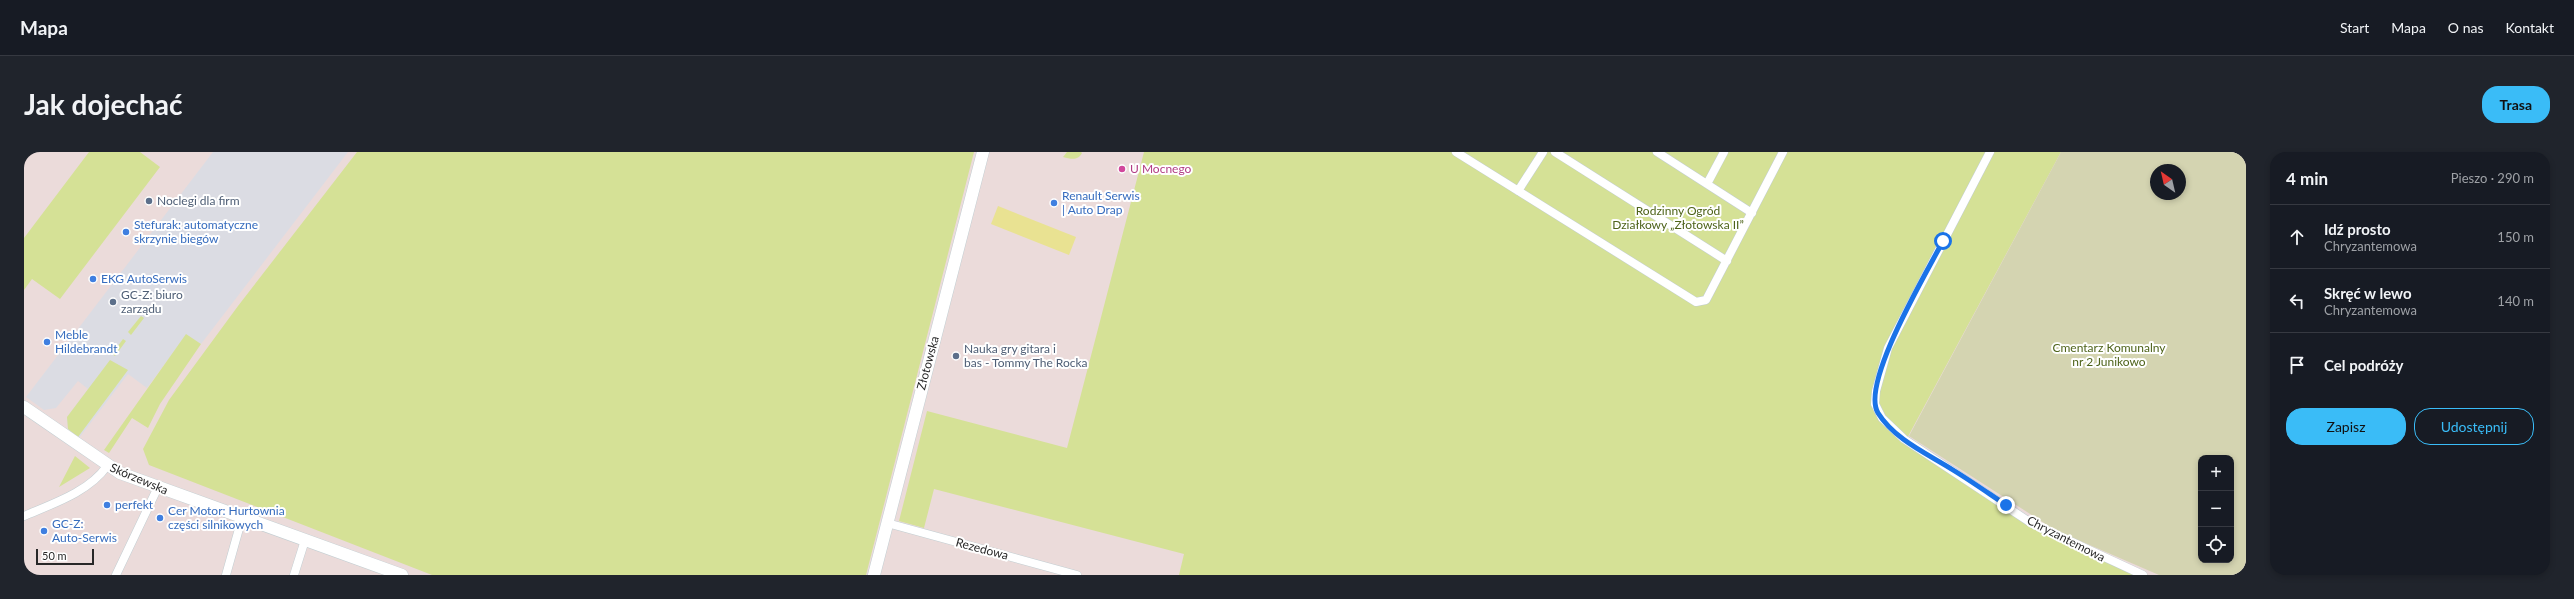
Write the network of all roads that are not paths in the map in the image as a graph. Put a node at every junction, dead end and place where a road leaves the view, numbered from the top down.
1 (983, 152) edge
2 (1456, 152) edge
3 (1543, 152) edge
4 (1555, 152) edge
5 (1724, 152) edge
6 (1783, 152) edge
7 (1990, 152) edge
8 (1662, 153) edge
9 (1707, 184) junction
10 (1518, 191) junction
11 (1752, 213) junction
12 (1727, 261) junction
13 (24, 407) edge
14 (107, 466) junction
15 (158, 487) junction
16 (24, 516) edge
17 (242, 518) junction
18 (887, 523) junction
19 (304, 540) junction
20 (395, 574) edge
21 (116, 575) edge
22 (226, 575) edge
23 (294, 575) edge
24 (874, 575) edge
25 (1077, 575) edge
26 (2143, 575) edge

1 - 18 street, Złotowska
2 - 10 street
3 - 10 street
4 - 12 street
5 - 9 street
6 - 11 street
7 - 26 street, Chryzantemowa
8 - 9 street
9 - 11 street
10 - 12 street
11 - 12 street
13 - 14 street, Skórzewska
14 - 15 street, Skórzewska
14 - 16 street
15 - 17 street, Skórzewska
15 - 21 street
17 - 19 street, Skórzewska
17 - 22 street
18 - 24 street, Złotowska
18 - 25 street, Rezedowa
19 - 20 street, Skórzewska
19 - 23 street

